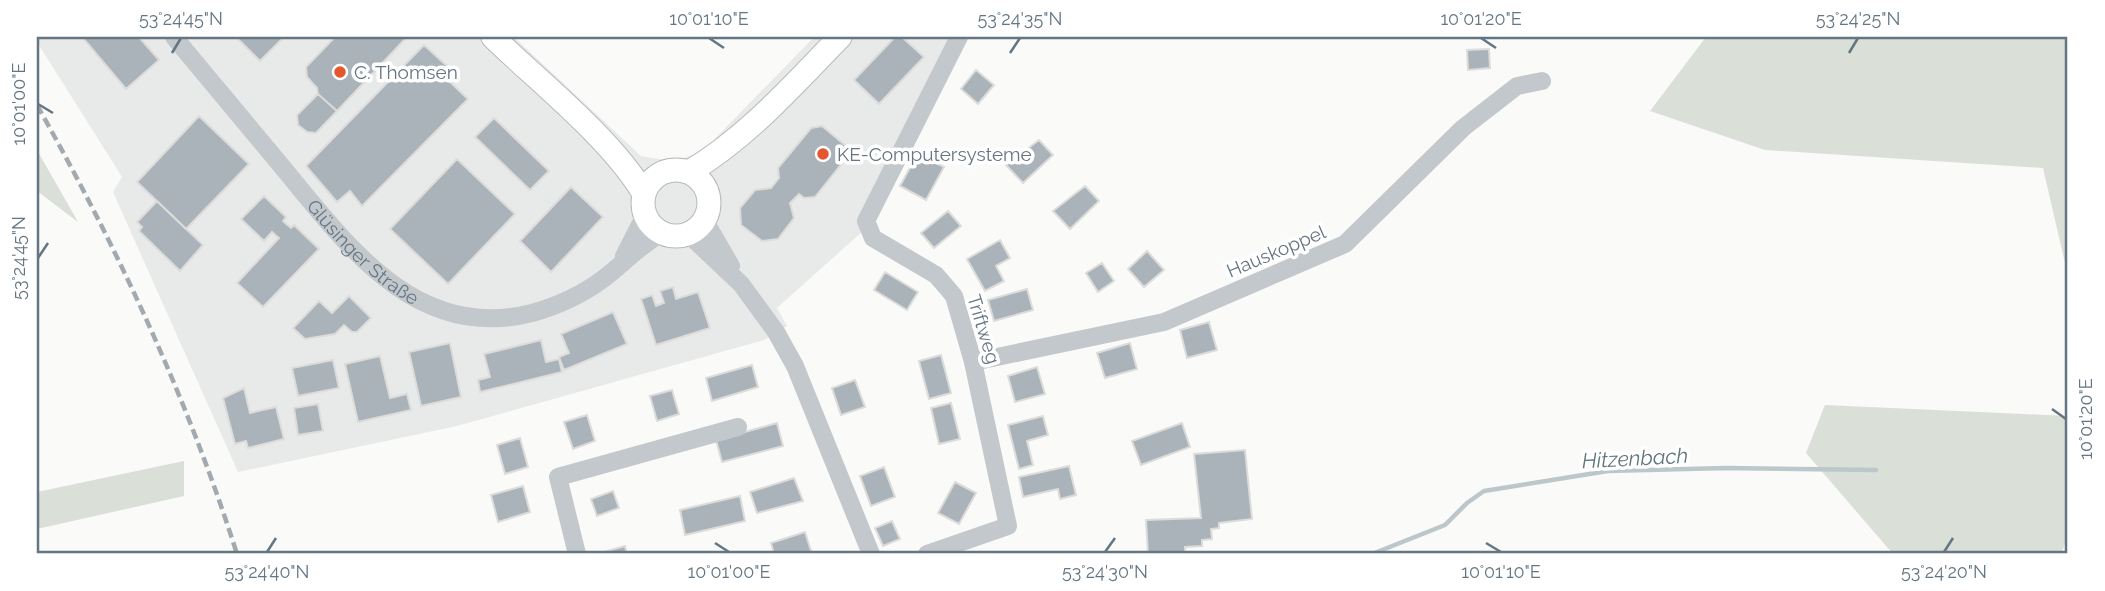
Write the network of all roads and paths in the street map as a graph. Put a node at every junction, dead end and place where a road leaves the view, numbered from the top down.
1 (174, 37) edge
2 (492, 37) edge
3 (840, 37) edge
4 (959, 37) edge
5 (1542, 80) dead end
6 (772, 106) junction
7 (592, 132) junction
8 (689, 172) junction
9 (659, 174) junction
10 (707, 190) junction
11 (644, 204) junction
12 (696, 228) junction
13 (662, 233) junction
14 (617, 268) junction
15 (973, 362) junction
16 (738, 428) dead end
17 (577, 554) edge
18 (871, 554) edge
19 (928, 554) edge

1 - 14 street, Glüsinger Straße
2 - 7 main road
3 - 6 main road
4 - 15 street, Triftweg
5 - 15 street, Hauskoppel
6 - 8 main road
6 - 10 main road
7 - 9 main road
7 - 11 main road
8 - 9 main road
8 - 10 main road
9 - 11 main road, Glüsinger Straße
10 - 12 main road
11 - 13 main road
11 - 14 street, Glüsinger Straße
12 - 13 main road
12 - 18 street
13 - 14 street, Glüsinger Straße
15 - 19 street, Triftweg
16 - 17 street

